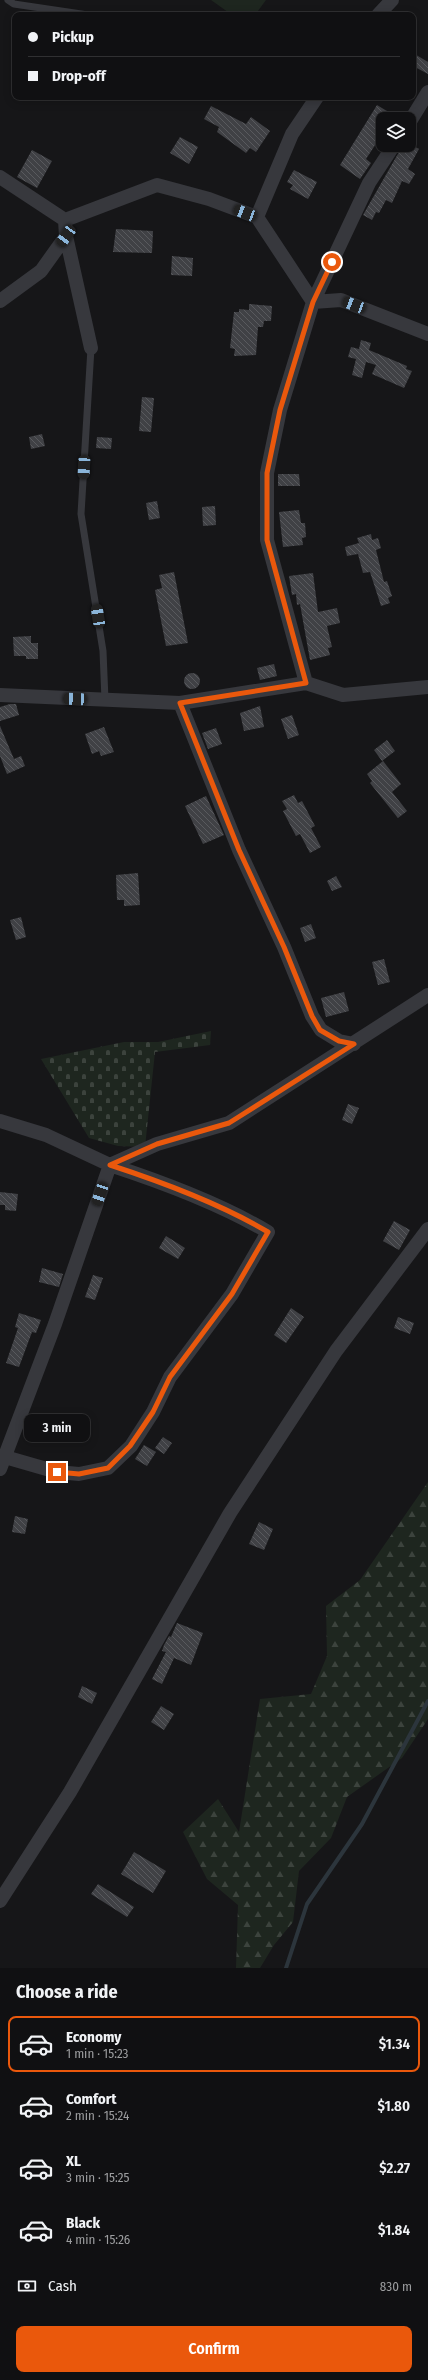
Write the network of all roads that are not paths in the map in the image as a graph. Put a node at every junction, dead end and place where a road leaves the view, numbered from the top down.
1 (8, 0) edge
2 (392, 0) edge
3 (68, 12) edge
4 (381, 12) edge
5 (428, 92) edge
6 (315, 100) edge
7 (416, 112) edge
8 (389, 152) edge
9 (0, 177) edge
10 (257, 217) junction
11 (65, 220) junction
12 (66, 236) junction
13 (0, 301) edge
14 (313, 302) junction
15 (428, 334) edge
16 (91, 348) joint
17 (306, 683) junction
18 (428, 687) edge
19 (0, 695) edge
20 (105, 700) junction
21 (180, 703) junction
22 (428, 995) edge
23 (354, 1044) junction
24 (0, 1121) edge
25 (110, 1165) junction
26 (428, 1229) edge
27 (3, 1463) edge
28 (0, 1901) edge

1 - 3 lane
2 - 4 street
5 - 7 street
6 - 10 street
8 - 14 street
9 - 11 street
10 - 11 street
10 - 14 street
11 - 12 street
12 - 13 street
12 - 16 street
14 - 15 street
14 - 17 street
16 - 20 lane
17 - 18 street
17 - 21 street
19 - 20 street
20 - 21 street
21 - 23 street
22 - 23 street
23 - 25 street
24 - 25 street
25 - 27 street
25 - 27 street
26 - 28 street

